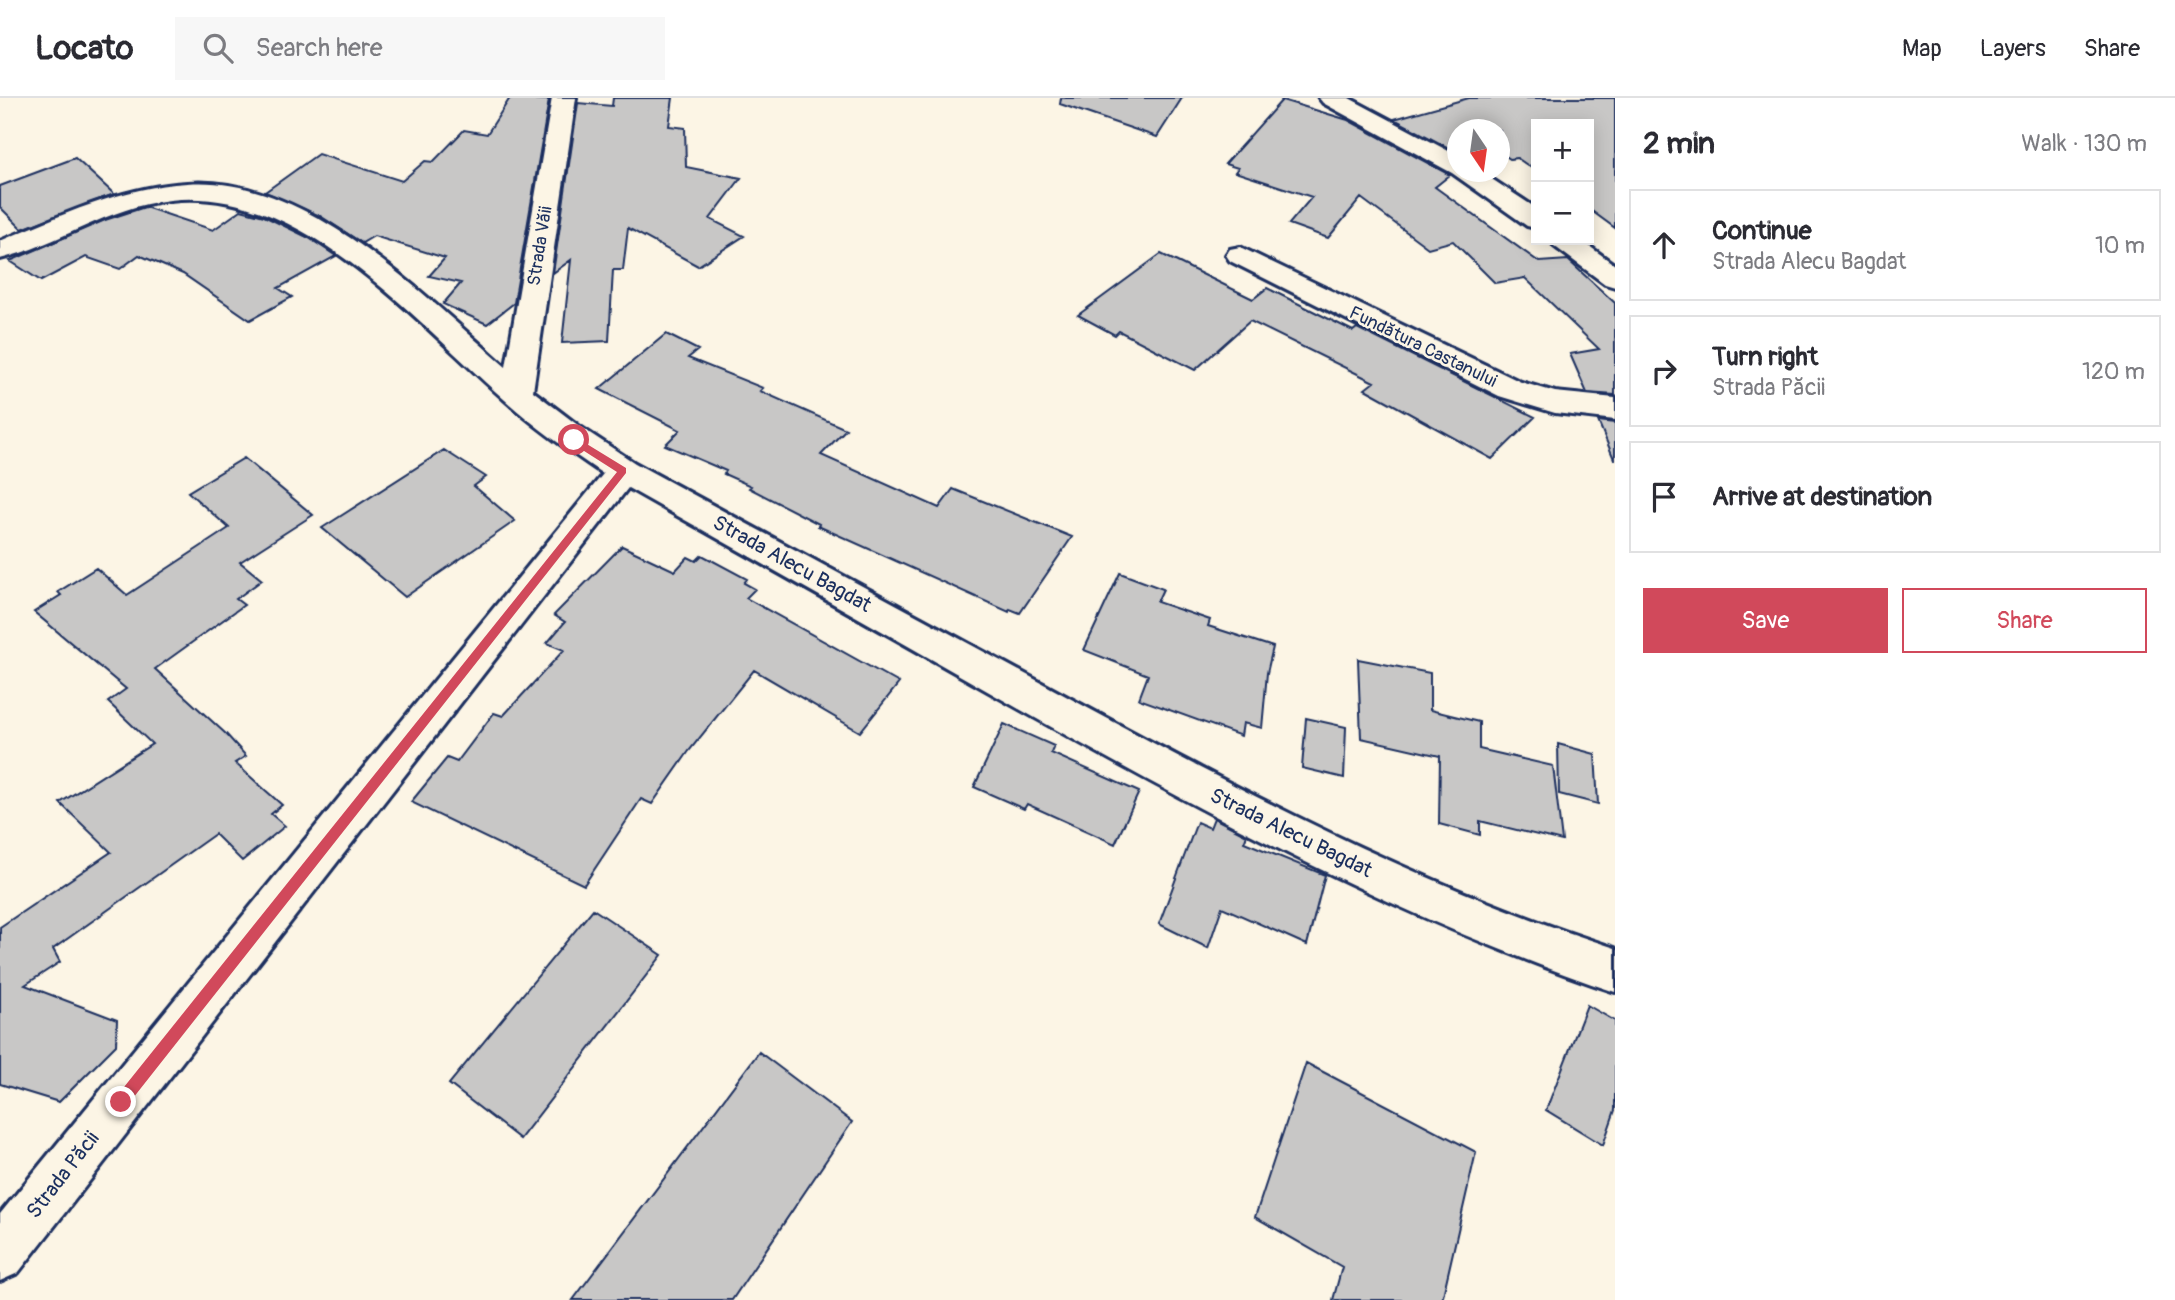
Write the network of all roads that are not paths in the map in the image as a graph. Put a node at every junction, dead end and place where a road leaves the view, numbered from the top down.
1 (564, 98) edge
2 (1331, 98) edge
3 (1447, 161) edge
4 (1479, 182) edge
5 (1531, 217) edge
6 (1570, 245) edge
7 (0, 251) edge
8 (1240, 255) dead end
9 (1615, 278) edge
10 (517, 394) junction
11 (1615, 409) edge
12 (623, 471) junction
13 (1615, 971) edge
14 (0, 1255) edge

1 - 10 street, Strada Văii
2 - 3 street
4 - 5 street
6 - 9 street
7 - 10 street, Strada Alecu Bagdat
8 - 11 street, Fundătura Castanului
10 - 12 street, Strada Alecu Bagdat
12 - 13 street, Strada Alecu Bagdat
12 - 14 street, Strada Păcii

